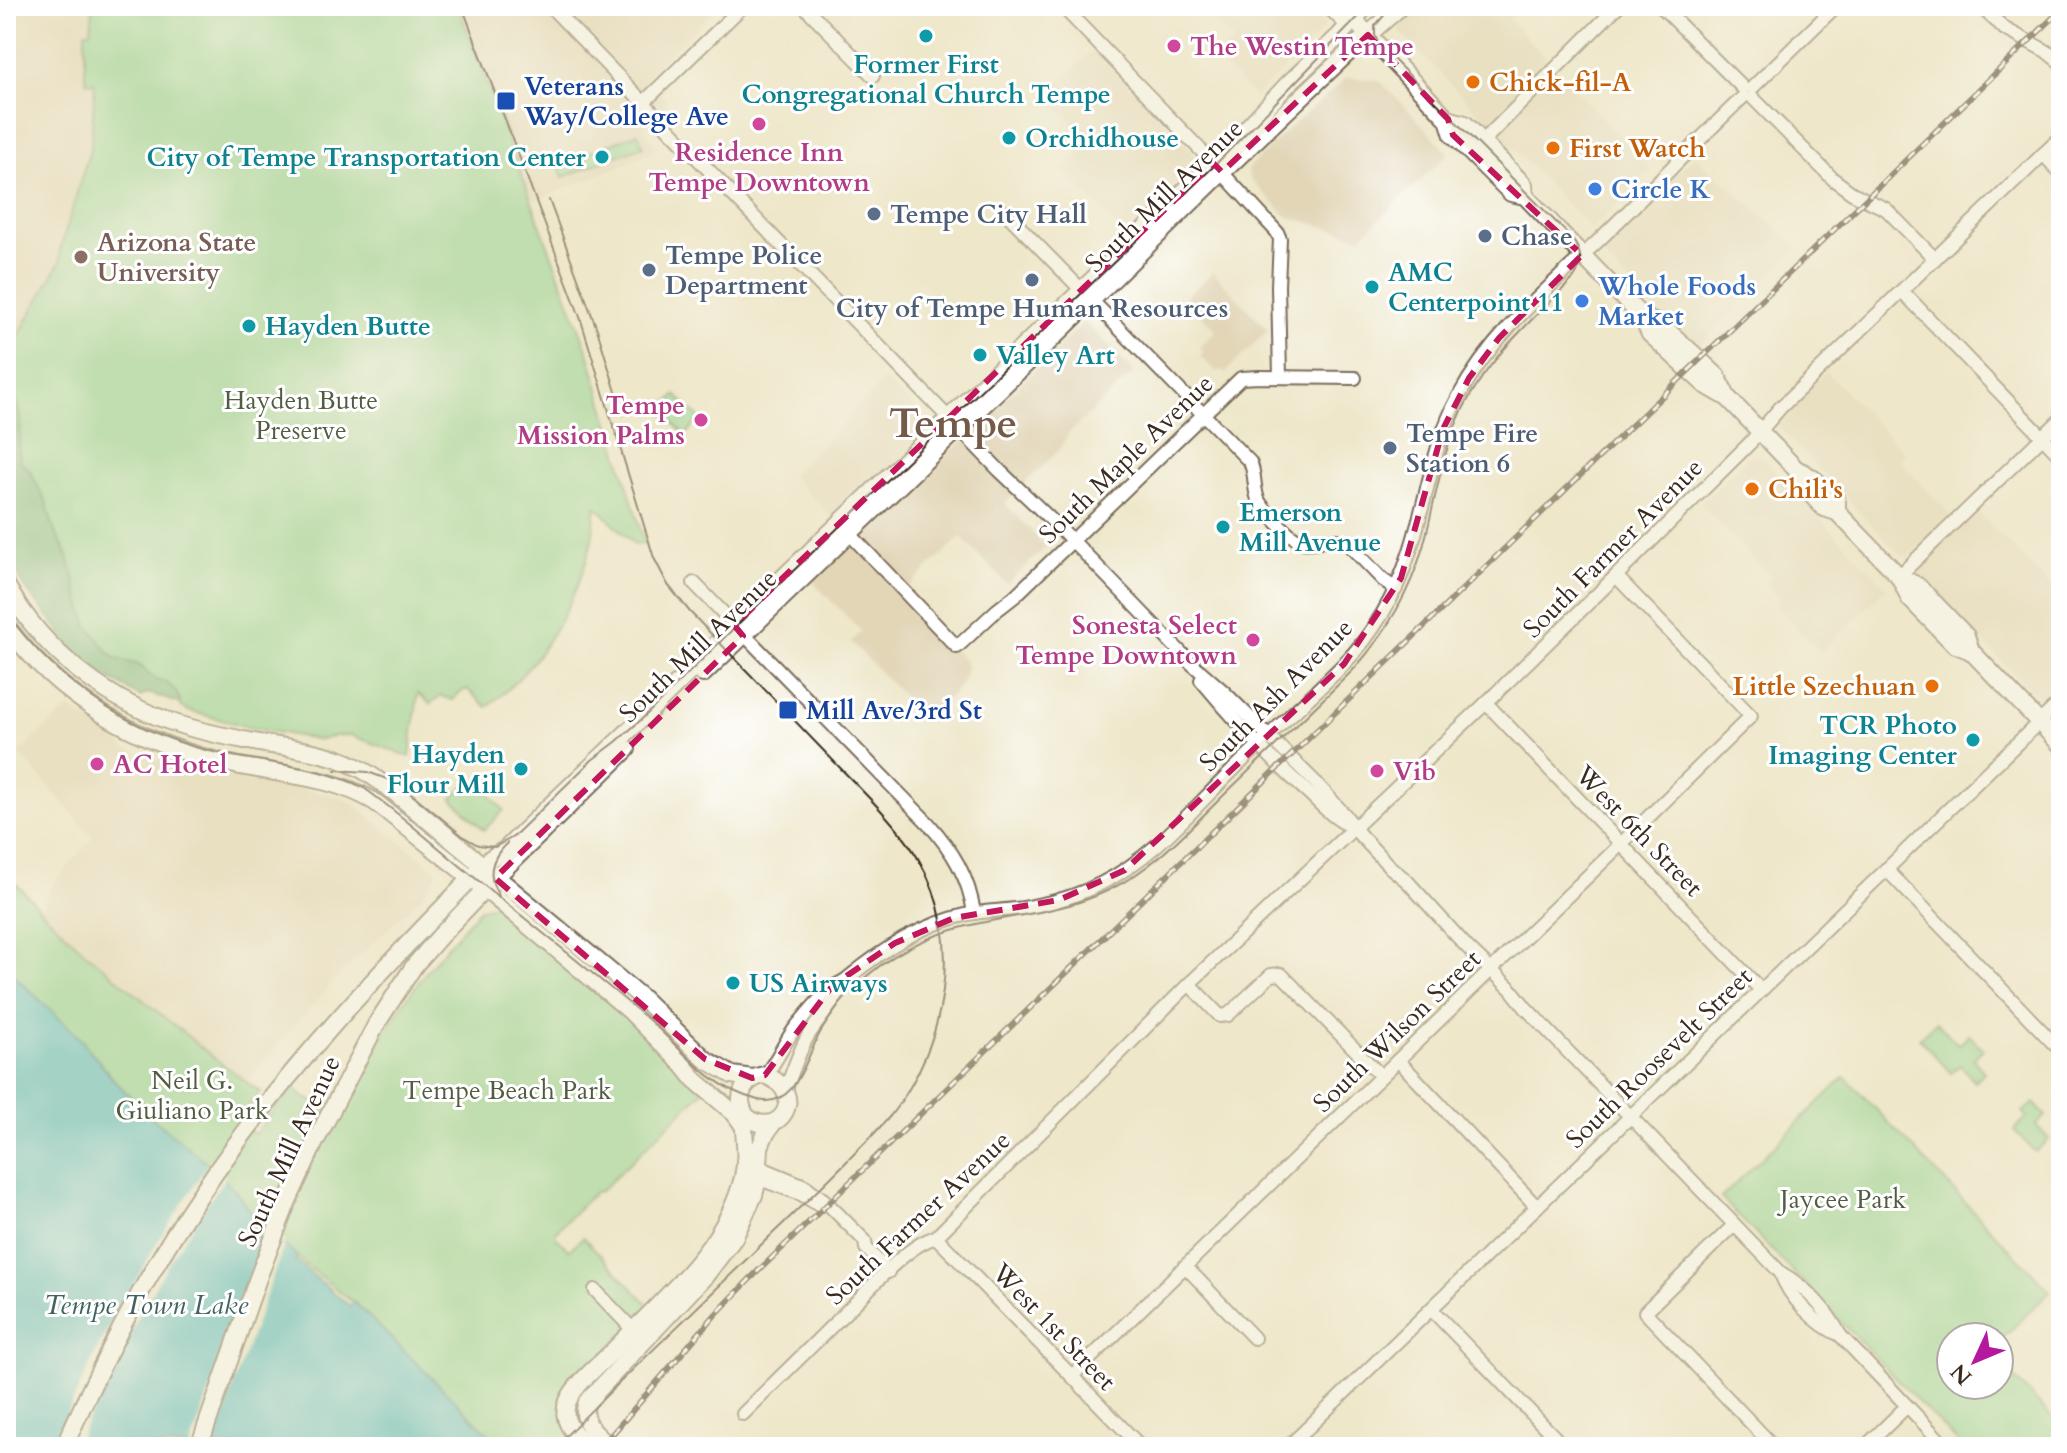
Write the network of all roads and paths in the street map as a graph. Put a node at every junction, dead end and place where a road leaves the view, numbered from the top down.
1 (550, 6) edge
2 (743, 6) edge
3 (804, 6) edge
4 (1062, 6) edge
5 (1330, 6) edge
6 (1366, 6) edge
7 (1401, 6) edge
8 (1618, 6) edge
9 (1661, 6) edge
10 (1836, 6) edge
11 (1980, 6) edge
12 (1352, 13) edge
13 (1368, 35) junction
14 (2061, 63) edge
15 (873, 76) dead end
16 (1748, 93) junction
17 (643, 103) junction
18 (1448, 119) junction
19 (2061, 137) edge
20 (1482, 142) junction
21 (2043, 154) junction
22 (1218, 168) junction
23 (2061, 173) edge
24 (1525, 196) junction
25 (1005, 212) dead end
26 (1582, 255) junction
27 (1935, 259) junction
28 (1902, 291) junction
29 (1086, 295) junction
30 (1280, 377) junction
31 (1355, 378) dead end
32 (1203, 414) junction
33 (2061, 419) edge
34 (954, 423) junction
35 (1760, 431) junction
36 (2043, 437) junction
37 (2061, 456) edge
38 (862, 502) junction
39 (850, 534) junction
40 (1072, 541) junction
41 (1616, 576) junction
42 (1899, 576) junction
43 (694, 583) dead end
44 (6, 585) edge
45 (1396, 589) junction
46 (6, 625) edge
47 (739, 630) junction
48 (2061, 701) edge
49 (1486, 703) junction
50 (2039, 722) junction
51 (1264, 740) junction
52 (2061, 745) edge
53 (1353, 828) junction
54 (1621, 844) junction
55 (1886, 869) junction
56 (484, 878) junction
57 (974, 913) junction
58 (569, 961) junction
59 (1490, 972) junction
60 (844, 982) junction
61 (1189, 984) junction
62 (626, 985) junction
63 (1761, 990) junction
64 (2061, 1051) edge
65 (1398, 1060) junction
66 (1381, 1076) junction
67 (759, 1077) junction
68 (785, 1091) junction
69 (743, 1114) junction
70 (1630, 1116) junction
71 (773, 1123) junction
72 (746, 1147) junction
73 (758, 1173) junction
74 (1537, 1207) junction
75 (1734, 1225) junction
76 (936, 1237) junction
77 (1185, 1266) junction
78 (888, 1272) junction
79 (595, 1290) dead end
80 (1431, 1309) junction
81 (638, 1335) junction
82 (1254, 1338) dead end
83 (1072, 1376) junction
84 (1907, 1406) junction
85 (743, 1414) dead end
86 (200, 1445) edge
87 (64, 1447) edge
88 (588, 1447) edge
89 (610, 1447) edge
90 (1141, 1447) edge
91 (1288, 1447) edge
92 (1564, 1447) edge
93 (1774, 1447) edge
94 (1865, 1447) edge
95 (1946, 1447) edge

1 - 17 street
2 - 17 street
3 - 15 street
4 - 22 street
5 - 12 main road
6 - 12 main road, South Mill Avenue
7 - 13 main road, South Mill Avenue
8 - 20 street
9 - 16 street
10 - 16 street, South Ash Avenue
11 - 14 street
12 - 13 main road
12 - 22 main road, South Mill Avenue
13 - 18 main road
13 - 22 main road, South Mill Avenue
16 - 26 street, South Ash Avenue
16 - 27 street
17 - 34 street
18 - 20 main road
18 - 24 main road
19 - 21 street, South Farmer Avenue
20 - 24 main road
21 - 23 street
21 - 27 street, South Farmer Avenue
22 - 29 main road, South Mill Avenue
22 - 30 street
24 - 26 main road
25 - 29 street
26 - 35 main road
26 - 45 street, South Ash Avenue
27 - 28 street, South Farmer Avenue
28 - 35 street, South Farmer Avenue
28 - 36 street
29 - 32 street
29 - 34 main road, South Mill Avenue
30 - 31 street, South Maple Avenue
30 - 32 street, South Maple Avenue
32 - 40 street, South Maple Avenue
32 - 45 street
33 - 36 street
34 - 38 main road, South Mill Avenue
34 - 39 main road, South Mill Avenue
34 - 40 street
35 - 41 street, South Farmer Avenue
35 - 42 main road
36 - 37 street
36 - 42 street
38 - 39 main road
38 - 47 main road, South Mill Avenue
39 - 40 street, South Maple Avenue
39 - 47 main road, South Mill Avenue
40 - 51 street
41 - 49 street, South Farmer Avenue
41 - 54 street, South Wilson Street
42 - 50 main road
43 - 47 street
44 - 56 main road
45 - 51 street, South Ash Avenue
46 - 56 main road
47 - 56 main road, South Mill Avenue
47 - 57 street
48 - 50 street, South Roosevelt Street
49 - 53 street, South Farmer Avenue
49 - 54 street, West 6th Street
50 - 52 main road
50 - 55 street, South Roosevelt Street
51 - 53 street
51 - 57 street, South Ash Avenue
53 - 59 street
53 - 61 street, South Farmer Avenue
54 - 59 street, South Wilson Street
54 - 63 street, West 6th Street
55 - 63 street, South Roosevelt Street
55 - 64 street
56 - 58 main road
56 - 62 main road
56 - 86 main road, South Mill Avenue
56 - 87 main road, South Mill Avenue
57 - 60 street, South Ash Avenue
58 - 62 main road
58 - 69 main road
59 - 65 street, South Wilson Street
59 - 70 street
60 - 67 street, South Ash Avenue
60 - 68 street, South Ash Avenue
61 - 66 street
61 - 76 street, South Farmer Avenue
62 - 67 main road
63 - 70 street, South Roosevelt Street
65 - 66 street, South Wilson Street
65 - 74 street
66 - 77 street, South Wilson Street
67 - 68 main road
67 - 69 main road
68 - 71 main road
69 - 71 main road
69 - 72 main road
70 - 74 street, South Roosevelt Street
70 - 75 street
71 - 73 main road
72 - 73 street
72 - 81 main road
73 - 78 street
73 - 81 main road
74 - 80 street, South Roosevelt Street
75 - 84 street
75 - 93 street
76 - 78 street, South Farmer Avenue
76 - 83 street, West 1st Street
77 - 82 street
77 - 83 street, South Wilson Street
78 - 85 street, South Farmer Avenue
79 - 81 street
80 - 91 street, South Roosevelt Street
80 - 92 street
81 - 88 main road
81 - 89 main road
83 - 90 street, West 1st Street
84 - 94 street
84 - 95 street

